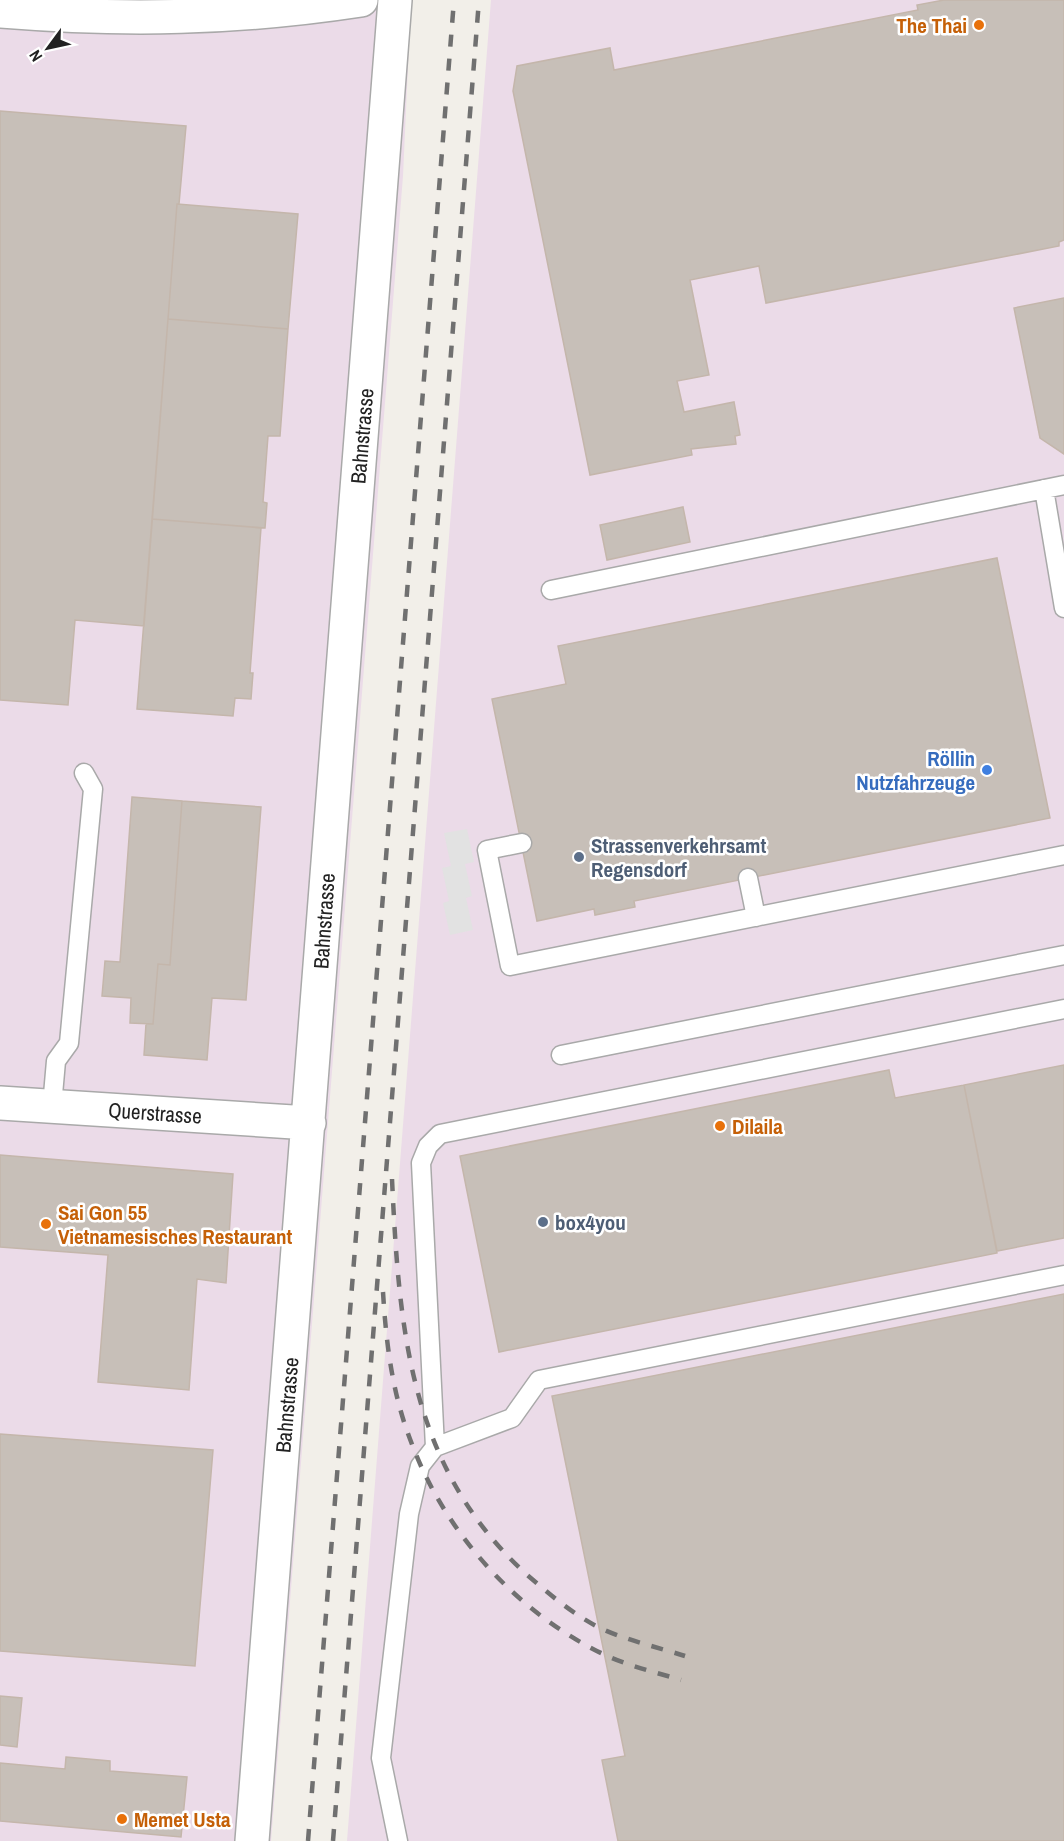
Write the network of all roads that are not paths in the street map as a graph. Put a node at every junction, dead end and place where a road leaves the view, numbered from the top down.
1 (361, 0) edge
2 (395, 0) edge
3 (0, 11) edge
4 (1064, 485) edge
5 (1044, 489) junction
6 (551, 590) dead end
7 (1064, 608) edge
8 (84, 772) dead end
9 (522, 843) dead end
10 (1064, 855) edge
11 (748, 878) dead end
12 (756, 917) junction
13 (1064, 955) edge
14 (1064, 1009) edge
15 (561, 1055) dead end
16 (0, 1103) edge
17 (52, 1106) junction
18 (309, 1123) junction
19 (1064, 1275) edge
20 (435, 1447) junction
21 (252, 1841) edge
22 (398, 1841) edge

1 - 3 street
2 - 18 street, Bahnstrasse
4 - 5 lane
5 - 6 lane
5 - 7 lane
8 - 17 lane
9 - 12 lane
10 - 12 lane
11 - 12 lane
13 - 15 lane
14 - 20 lane
16 - 17 street, Querstrasse
17 - 18 street, Querstrasse
18 - 21 street, Bahnstrasse
19 - 20 lane
20 - 22 lane

